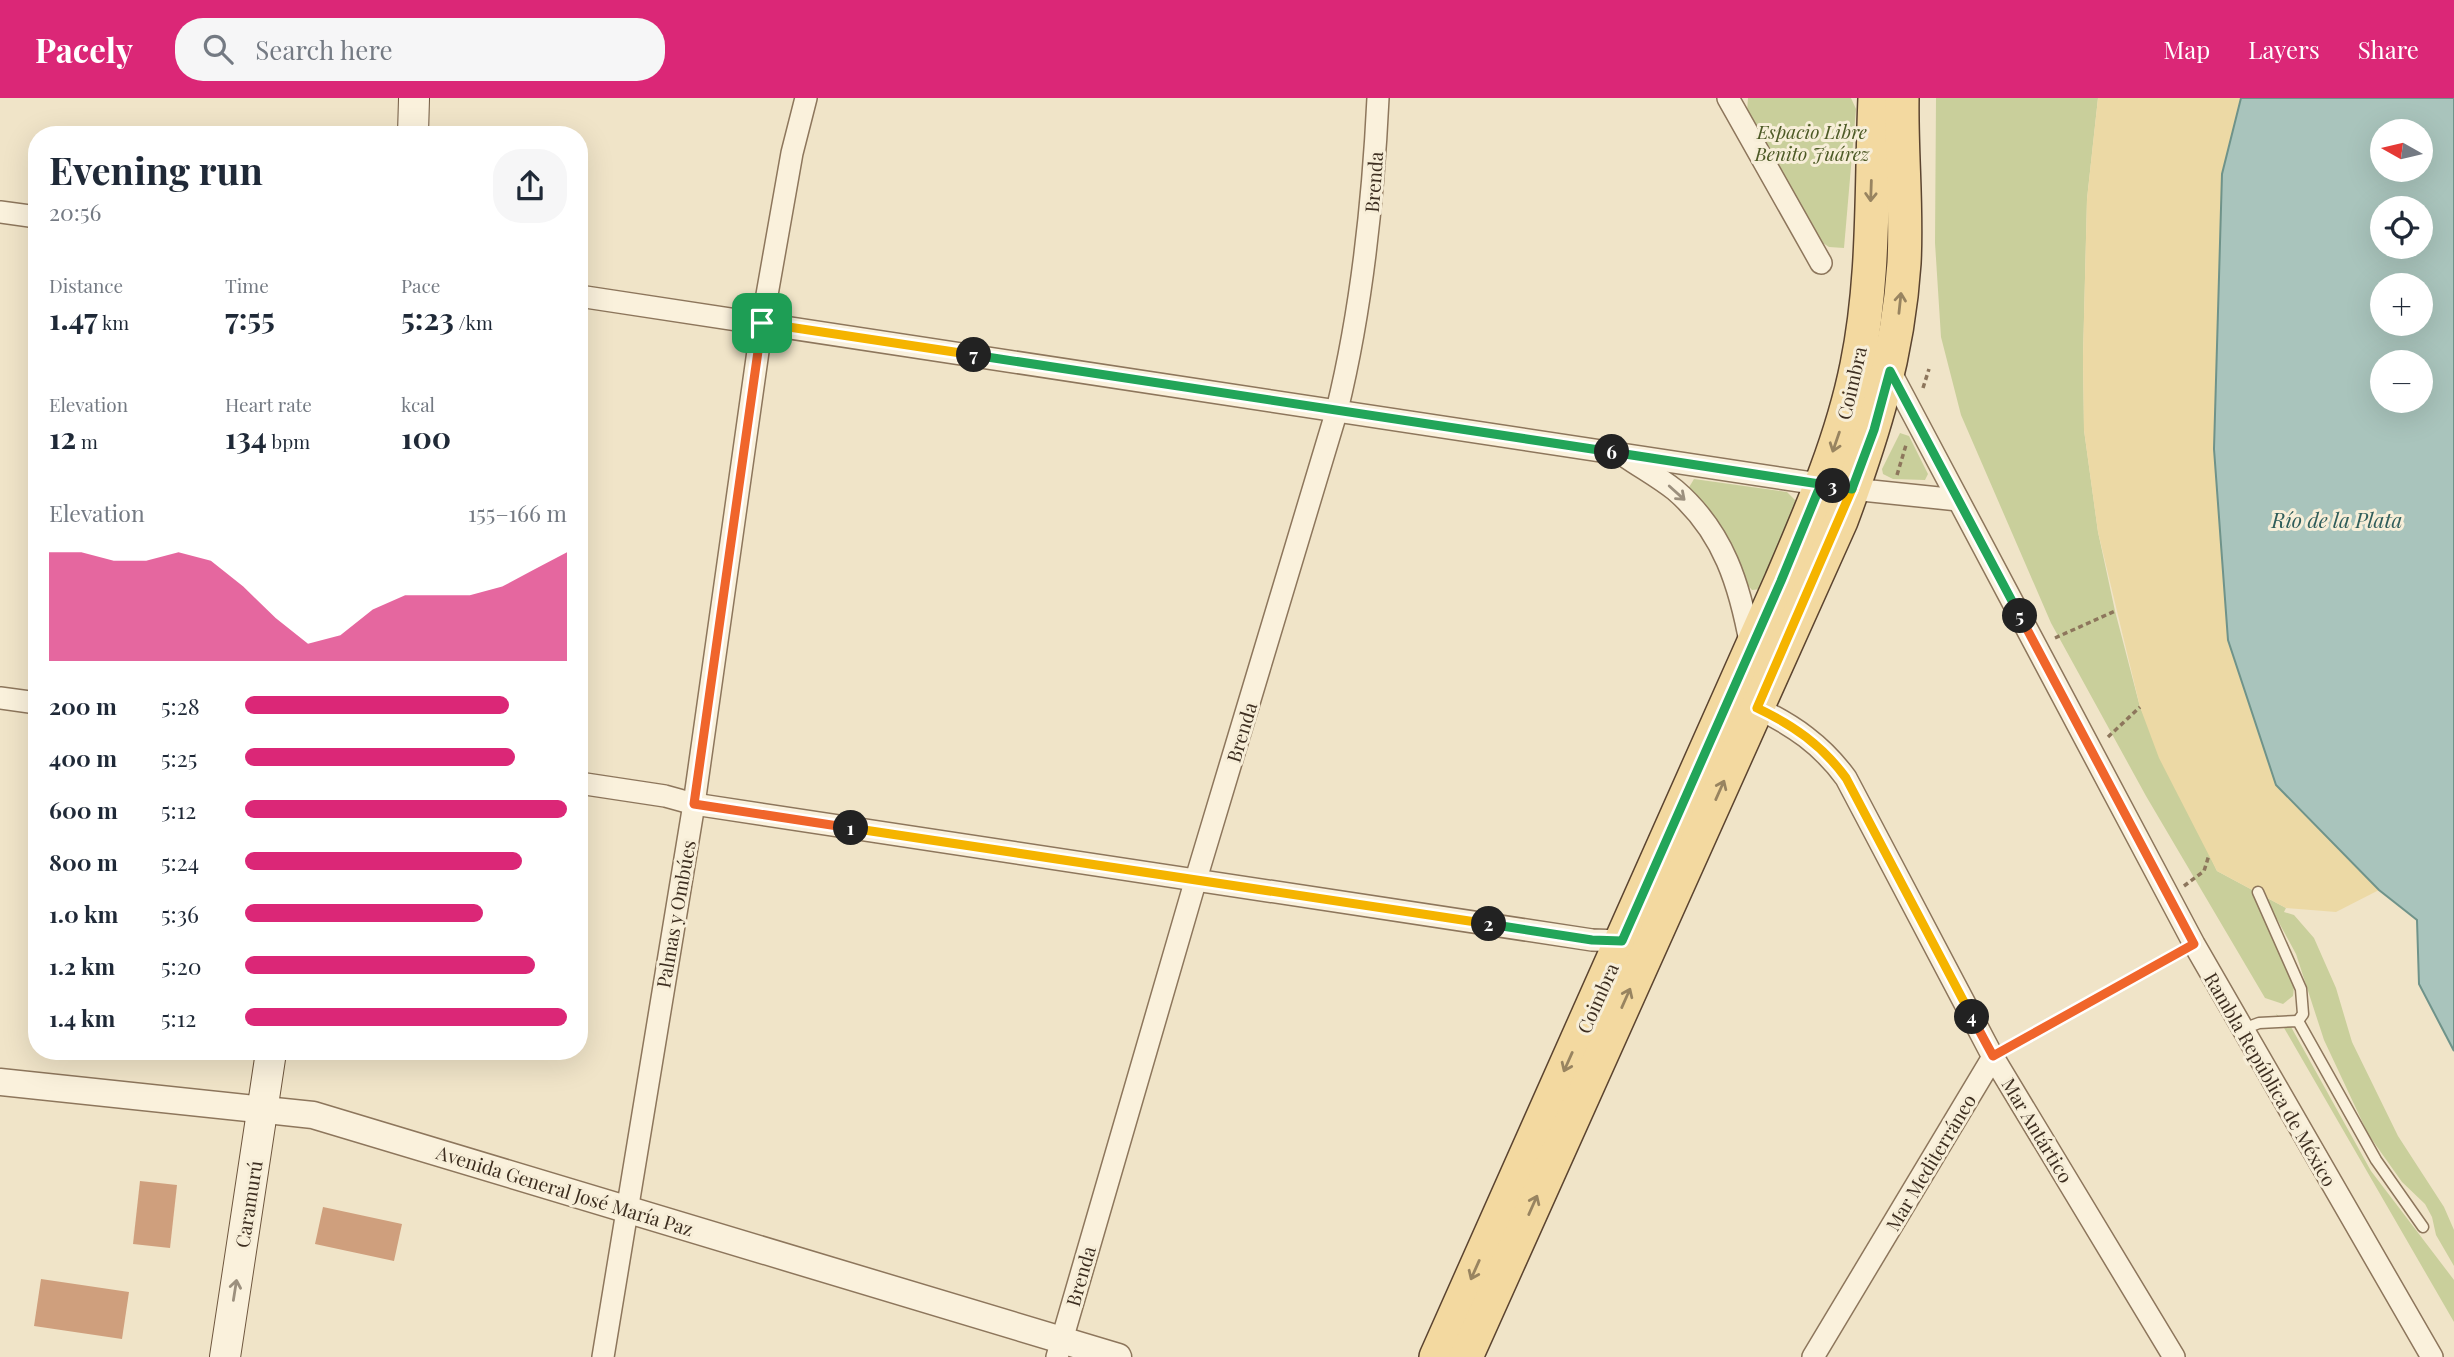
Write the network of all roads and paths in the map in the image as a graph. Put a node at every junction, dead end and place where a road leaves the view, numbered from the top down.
1 (414, 98) edge
2 (806, 98) edge
3 (1378, 98) edge
4 (1728, 98) edge
5 (1875, 98) edge
6 (1902, 98) edge
7 (413, 126) edge
8 (0, 212) edge
9 (28, 216) edge
10 (1821, 263) dead end
11 (588, 297) edge
12 (762, 323) junction
13 (1890, 371) junction
14 (1337, 410) junction
15 (1621, 454) junction
16 (1837, 486) junction
17 (1958, 500) junction
18 (2115, 611) dead end
19 (2047, 642) dead end
20 (1751, 649) junction
21 (0, 698) edge
22 (28, 703) edge
23 (2140, 707) dead end
24 (1757, 708) junction
25 (2101, 743) dead end
26 (588, 784) edge
27 (694, 804) junction
28 (2209, 855) dead end
29 (1196, 879) junction
30 (2183, 888) dead end
31 (2258, 892) dead end
32 (1622, 941) junction
33 (2194, 944) junction
34 (2298, 1020) junction
35 (2243, 1029) junction
36 (1993, 1056) junction
37 (270, 1060) edge
38 (0, 1082) edge
39 (263, 1111) junction
40 (626, 1208) junction
41 (2423, 1227) dead end
42 (1059, 1349) edge
43 (225, 1357) edge
44 (603, 1357) edge
45 (1118, 1357) edge
46 (1436, 1357) edge
47 (1466, 1357) edge
48 (1813, 1357) edge
49 (2174, 1357) edge
50 (2432, 1357) edge

1 - 7 main road
2 - 12 street, Palmas y Ombúes
3 - 14 street, Brenda
4 - 10 street
5 -> 16 main road, Coimbra
13 -> 6 main road
8 - 9 street
11 - 12 street
12 - 14 street
12 - 27 street, Palmas y Ombúes
13 - 16 main road, Coimbra
13 - 17 street, Rambla República de México
14 - 15 street
14 - 29 street, Brenda
15 - 16 street
15 -> 20 street
16 - 17 street
16 - 20 main road, Coimbra
16 - 24 main road, Coimbra
17 - 33 street, Rambla República de México
18 - 19 path
20 - 32 main road, Coimbra
21 - 22 street
23 - 25 path
24 - 36 street, Mar Antártico
47 -> 24 main road, Coimbra
26 - 27 street
27 - 29 street
27 - 40 street, Palmas y Ombúes
28 - 30 path
29 - 32 street
29 - 42 street, Brenda
31 - 34 lane
32 -> 46 main road, Coimbra
33 - 35 street, Rambla República de México
33 - 36 path
34 - 35 lane
34 - 41 lane
35 - 50 street, Rambla República de México
36 - 48 street, Mar Mediterráneo
36 - 49 street, Mar Antártico
37 - 39 main road, Caramurú
38 - 39 street, Avenida General José María Paz
39 - 40 street, Avenida General José María Paz
43 -> 39 main road, Caramurú
40 - 42 street, Avenida General José María Paz
40 - 44 street, Palmas y Ombúes
42 - 45 street, Avenida General José María Paz

